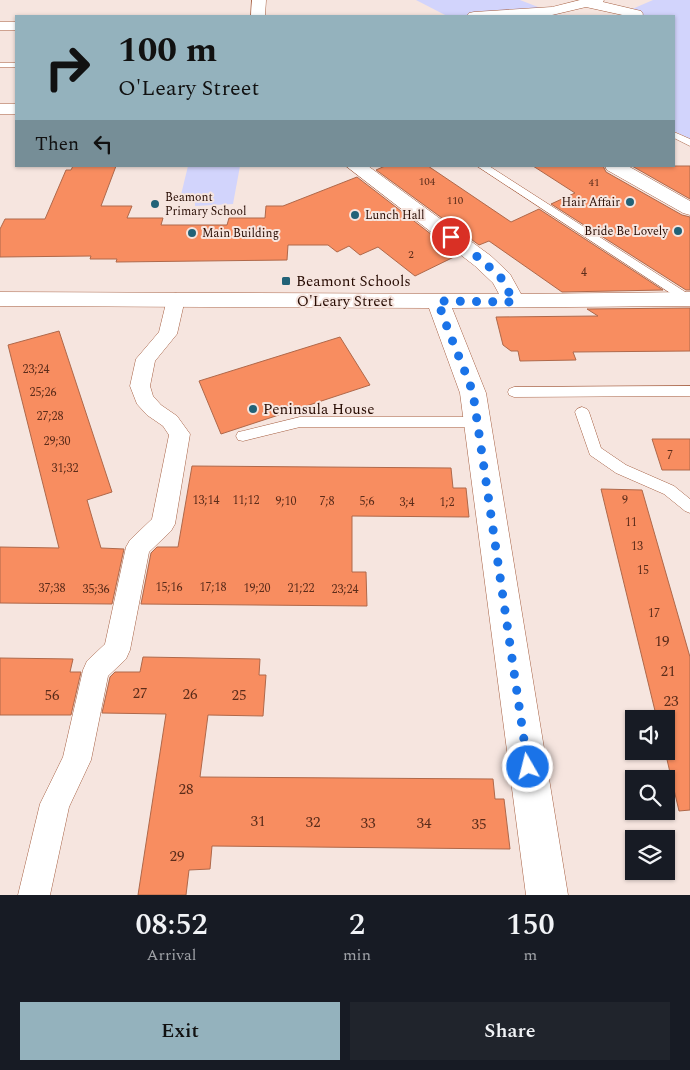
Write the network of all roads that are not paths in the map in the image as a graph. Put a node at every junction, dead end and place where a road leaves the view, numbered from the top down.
1 (259, 0) edge
2 (592, 1) edge
3 (636, 14) dead end
4 (258, 15) edge
5 (490, 15) edge
6 (0, 26) edge
7 (15, 26) edge
8 (0, 65) edge
9 (15, 65) edge
10 (15, 108) edge
11 (0, 109) edge
12 (675, 136) edge
13 (690, 143) edge
14 (356, 167) edge
15 (484, 167) edge
16 (616, 167) edge
17 (690, 209) edge
18 (0, 299) edge
19 (689, 299) edge
20 (176, 300) junction
21 (438, 301) junction
22 (514, 302) junction
23 (690, 391) edge
24 (514, 392) dead end
25 (582, 412) dead end
26 (478, 422) junction
27 (243, 436) dead end
28 (690, 507) edge
29 (34, 895) edge
30 (547, 895) edge

1 - 4 street
2 - 3 street
2 - 5 street
6 - 7 street
8 - 9 lane
10 - 11 street
12 - 13 lane
14 - 22 street
15 - 19 lane
16 - 17 street
18 - 20 street, O'Leary Street
19 - 22 street, O'Leary Street
20 - 21 street, O'Leary Street
20 - 29 street
21 - 22 street, O'Leary Street
21 - 26 street
23 - 24 lane
25 - 28 lane
26 - 27 lane
26 - 30 street

